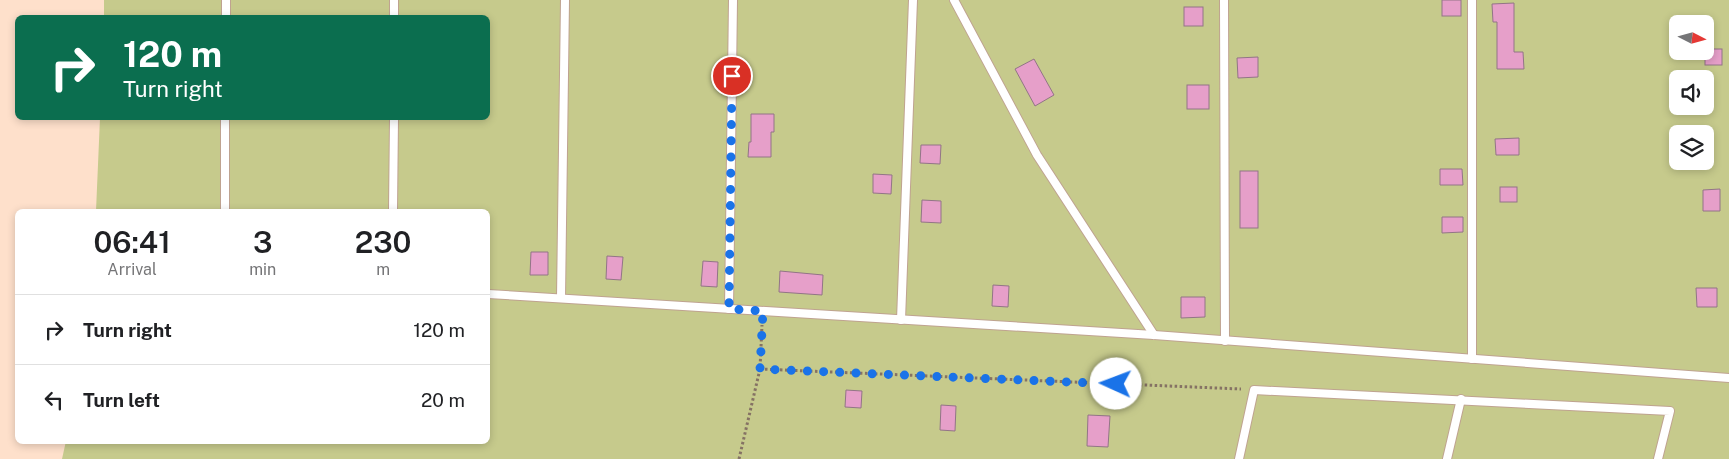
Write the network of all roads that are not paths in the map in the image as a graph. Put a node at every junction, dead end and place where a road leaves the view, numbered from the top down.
1 (226, 0) edge
2 (394, 0) edge
3 (565, 0) edge
4 (733, 0) edge
5 (912, 0) edge
6 (954, 0) edge
7 (1224, 0) edge
8 (1472, 0) edge
9 (226, 15) edge
10 (394, 15) edge
11 (226, 120) edge
12 (394, 120) edge
13 (225, 209) edge
14 (393, 209) edge
15 (490, 294) edge
16 (561, 298) junction
17 (729, 309) junction
18 (901, 320) junction
19 (1154, 335) junction
20 (1225, 341) junction
21 (1472, 359) junction
22 (1729, 378) edge
23 (1461, 399) junction
24 (1239, 459) edge
25 (1447, 459) edge
26 (1658, 459) edge

1 - 9 lane
2 - 10 lane
3 - 16 lane
4 - 17 lane
5 - 18 lane
6 - 19 lane
7 - 20 lane
8 - 21 lane
11 - 13 lane
12 - 14 lane
15 - 16 lane
16 - 17 lane
17 - 18 lane
18 - 19 lane
19 - 20 lane
20 - 21 lane
21 - 22 lane
23 - 24 lane
23 - 25 lane
23 - 26 lane

